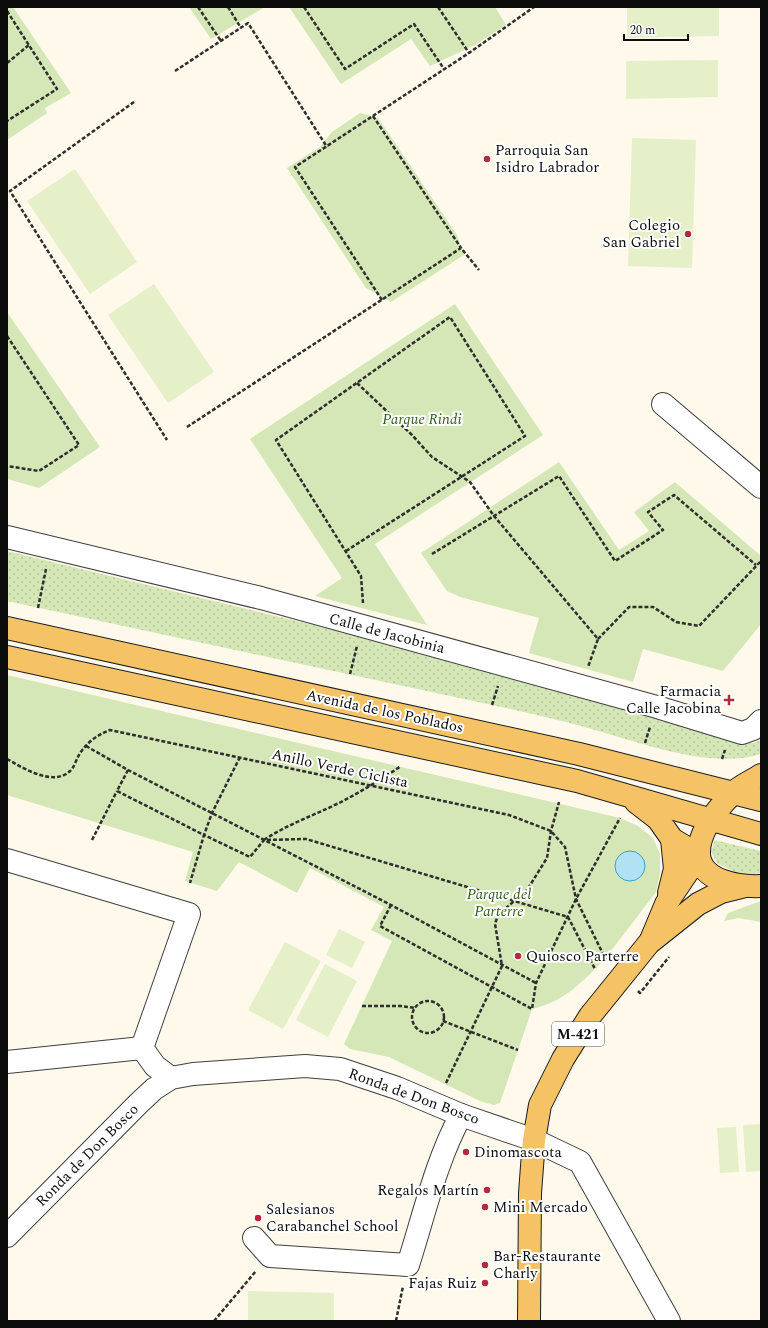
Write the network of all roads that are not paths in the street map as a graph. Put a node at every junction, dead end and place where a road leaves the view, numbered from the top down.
1 (664, 404) dead end
2 (761, 487) edge
3 (7, 537) edge
4 (7, 628) edge
5 (7, 657) edge
6 (761, 721) edge
7 (761, 775) edge
8 (733, 793) junction
9 (628, 796) junction
10 (761, 800) edge
11 (710, 820) junction
12 (761, 834) edge
13 (672, 839) junction
14 (698, 855) junction
15 (7, 860) edge
16 (753, 886) edge
17 (666, 904) junction
18 (649, 943) junction
19 (142, 1048) junction
20 (7, 1062) edge
21 (171, 1078) junction
22 (461, 1115) junction
23 (534, 1140) junction
24 (7, 1236) edge
25 (254, 1238) dead end
26 (529, 1321) edge
27 (669, 1321) edge

1 - 2 street
3 - 6 street, Calle de Jacobinia
4 - 8 main road, Avenida de los Poblados
5 - 9 main road, Avenida de los Poblados
7 - 8 main road
8 - 10 main road, Avenida de los Poblados
8 - 11 main road
9 - 11 main road, Avenida de los Poblados
9 - 13 main road, Avenida de los Poblados
11 - 12 main road, Avenida de los Poblados
11 - 14 main road
13 - 14 main road, Avenida de los Poblados
13 - 17 main road
14 - 16 main road
14 - 17 main road
15 - 19 street
16 - 18 main road
17 - 18 main road
18 - 23 main road, M-421
19 - 20 street
19 - 21 street
21 - 22 street, Ronda de Don Bosco
21 - 24 street, Ronda de Don Bosco
22 - 23 street, Ronda de Don Bosco
22 - 25 street
23 - 26 main road, M-421
23 - 27 street, Ronda de Don Bosco

